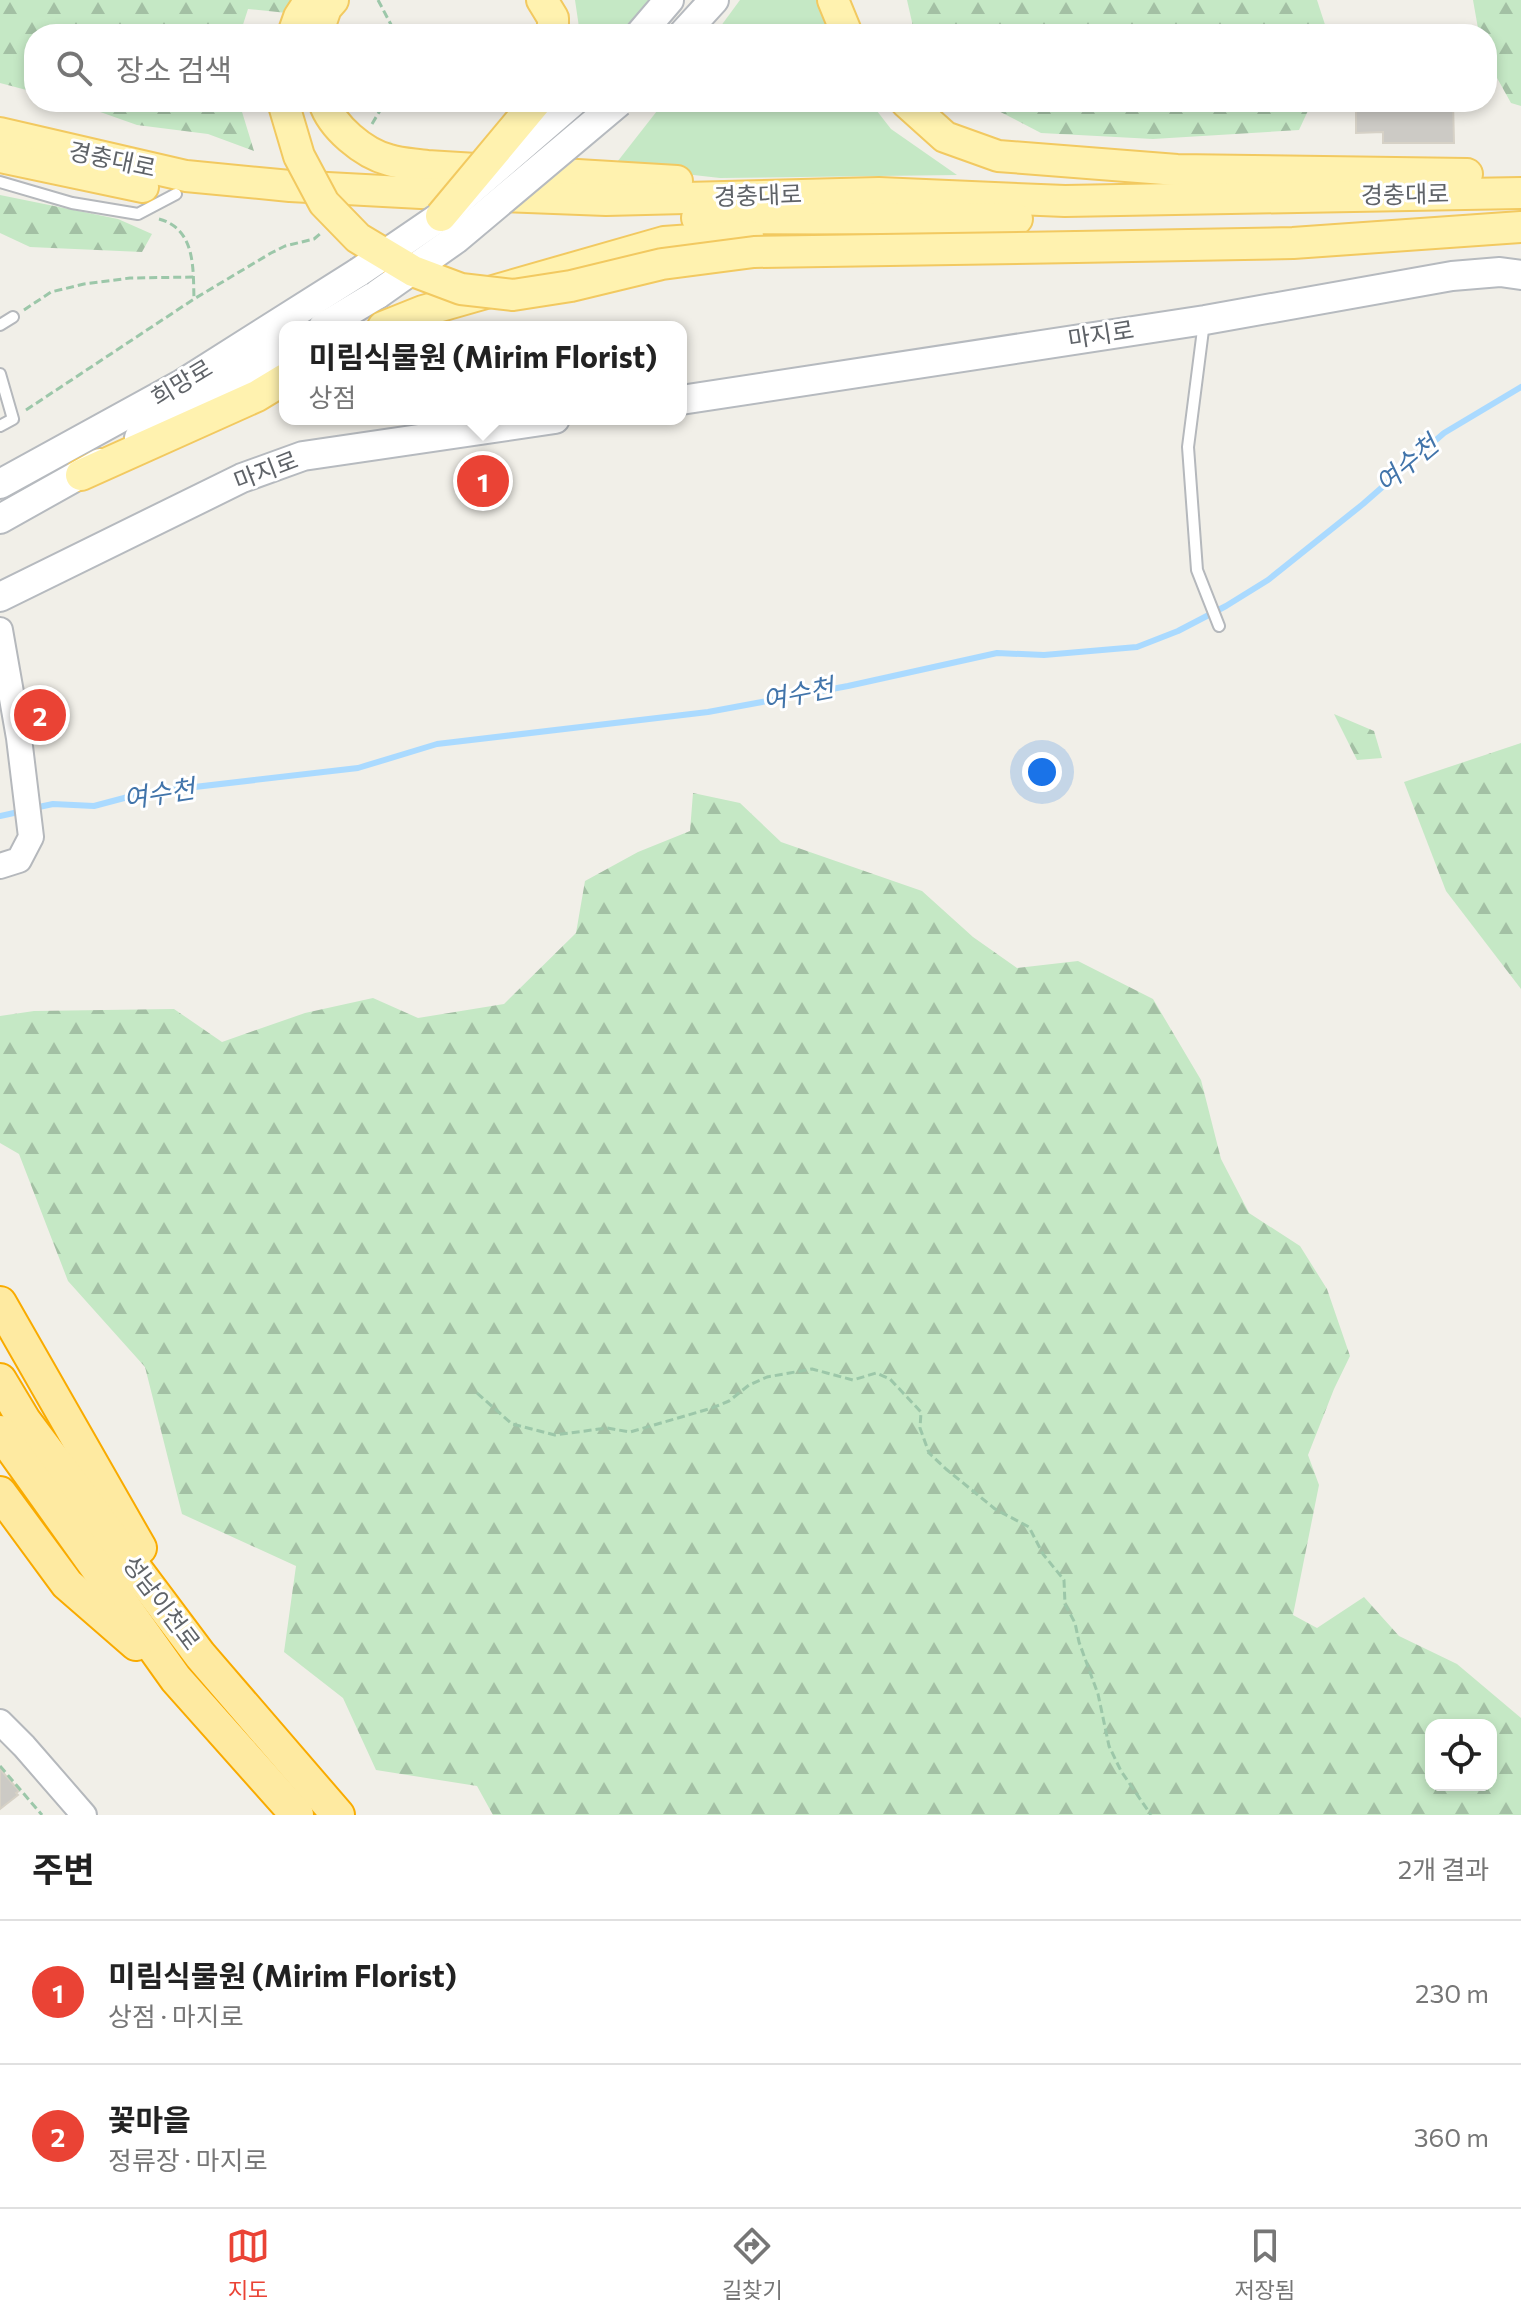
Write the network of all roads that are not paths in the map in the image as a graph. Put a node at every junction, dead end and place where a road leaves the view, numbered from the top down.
1 (310, 0) edge
2 (333, 0) edge
3 (542, 0) edge
4 (669, 0) edge
5 (714, 0) edge
6 (833, 0) edge
7 (297, 24) edge
8 (320, 24) edge
9 (553, 24) edge
10 (649, 24) edge
11 (692, 24) edge
12 (843, 24) edge
13 (284, 112) edge
14 (327, 112) edge
15 (528, 112) edge
16 (561, 112) edge
17 (607, 112) edge
18 (917, 112) edge
19 (0, 133) edge
20 (0, 157) edge
21 (1521, 175) edge
22 (0, 182) edge
23 (879, 193) junction
24 (1521, 193) edge
25 (176, 194) junction
26 (1521, 213) edge
27 (441, 216) junction
28 (1039, 219) junction
29 (1521, 227) edge
30 (1521, 275) edge
31 (13, 317) road end
32 (1205, 320) junction
33 (282, 321) edge
34 (333, 321) edge
35 (400, 321) edge
36 (279, 323) edge
37 (0, 325) edge
38 (279, 353) edge
39 (0, 374) edge
40 (279, 383) edge
41 (687, 399) edge
42 (514, 425) edge
43 (0, 426) edge
44 (81, 475) junction
45 (0, 484) edge
46 (0, 519) edge
47 (0, 597) edge
48 (1218, 623) dead end
49 (0, 630) edge
50 (0, 866) edge
51 (0, 1303) edge
52 (0, 1380) edge
53 (0, 1432) edge
54 (0, 1493) edge
55 (200, 1655) junction
56 (176, 1679) junction
57 (0, 1722) edge
58 (84, 1815) edge
59 (297, 1815) edge
60 (338, 1815) edge

1 - 7 main road
2 - 8 main road
3 - 9 main road
4 - 10 main road
5 - 11 main road
6 - 12 main road
13 - 29 main road, bridge
14 - 23 main road
15 - 27 main road, bridge
16 - 27 main road, 희망로, bridge
17 - 34 main road, bridge
18 - 21 main road
19 - 23 main road, 경충대로
20 - 25 main road, 경충대로
22 - 25 lane
23 - 24 main road, 경충대로
25 - 28 main road, 경충대로
26 - 28 main road, 경충대로
27 - 33 main road, 희망로, bridge
28 - 35 main road
30 - 32 main road, 마지로
31 - 37 lane
32 - 41 main road, 마지로
32 - 48 lane
36 - 45 main road, 희망로, bridge
38 - 44 main road, 희망로
39 - 43 lane
40 - 44 main road
42 - 47 main road, 마지로
44 - 46 main road, 희망로
49 - 50 street
51 - 55 highway
52 - 55 highway, 성남이천로
53 - 56 highway, 성남이천로
54 - 56 highway
55 - 60 highway, 성남이천로
56 - 59 highway, 성남이천로
57 - 58 street

